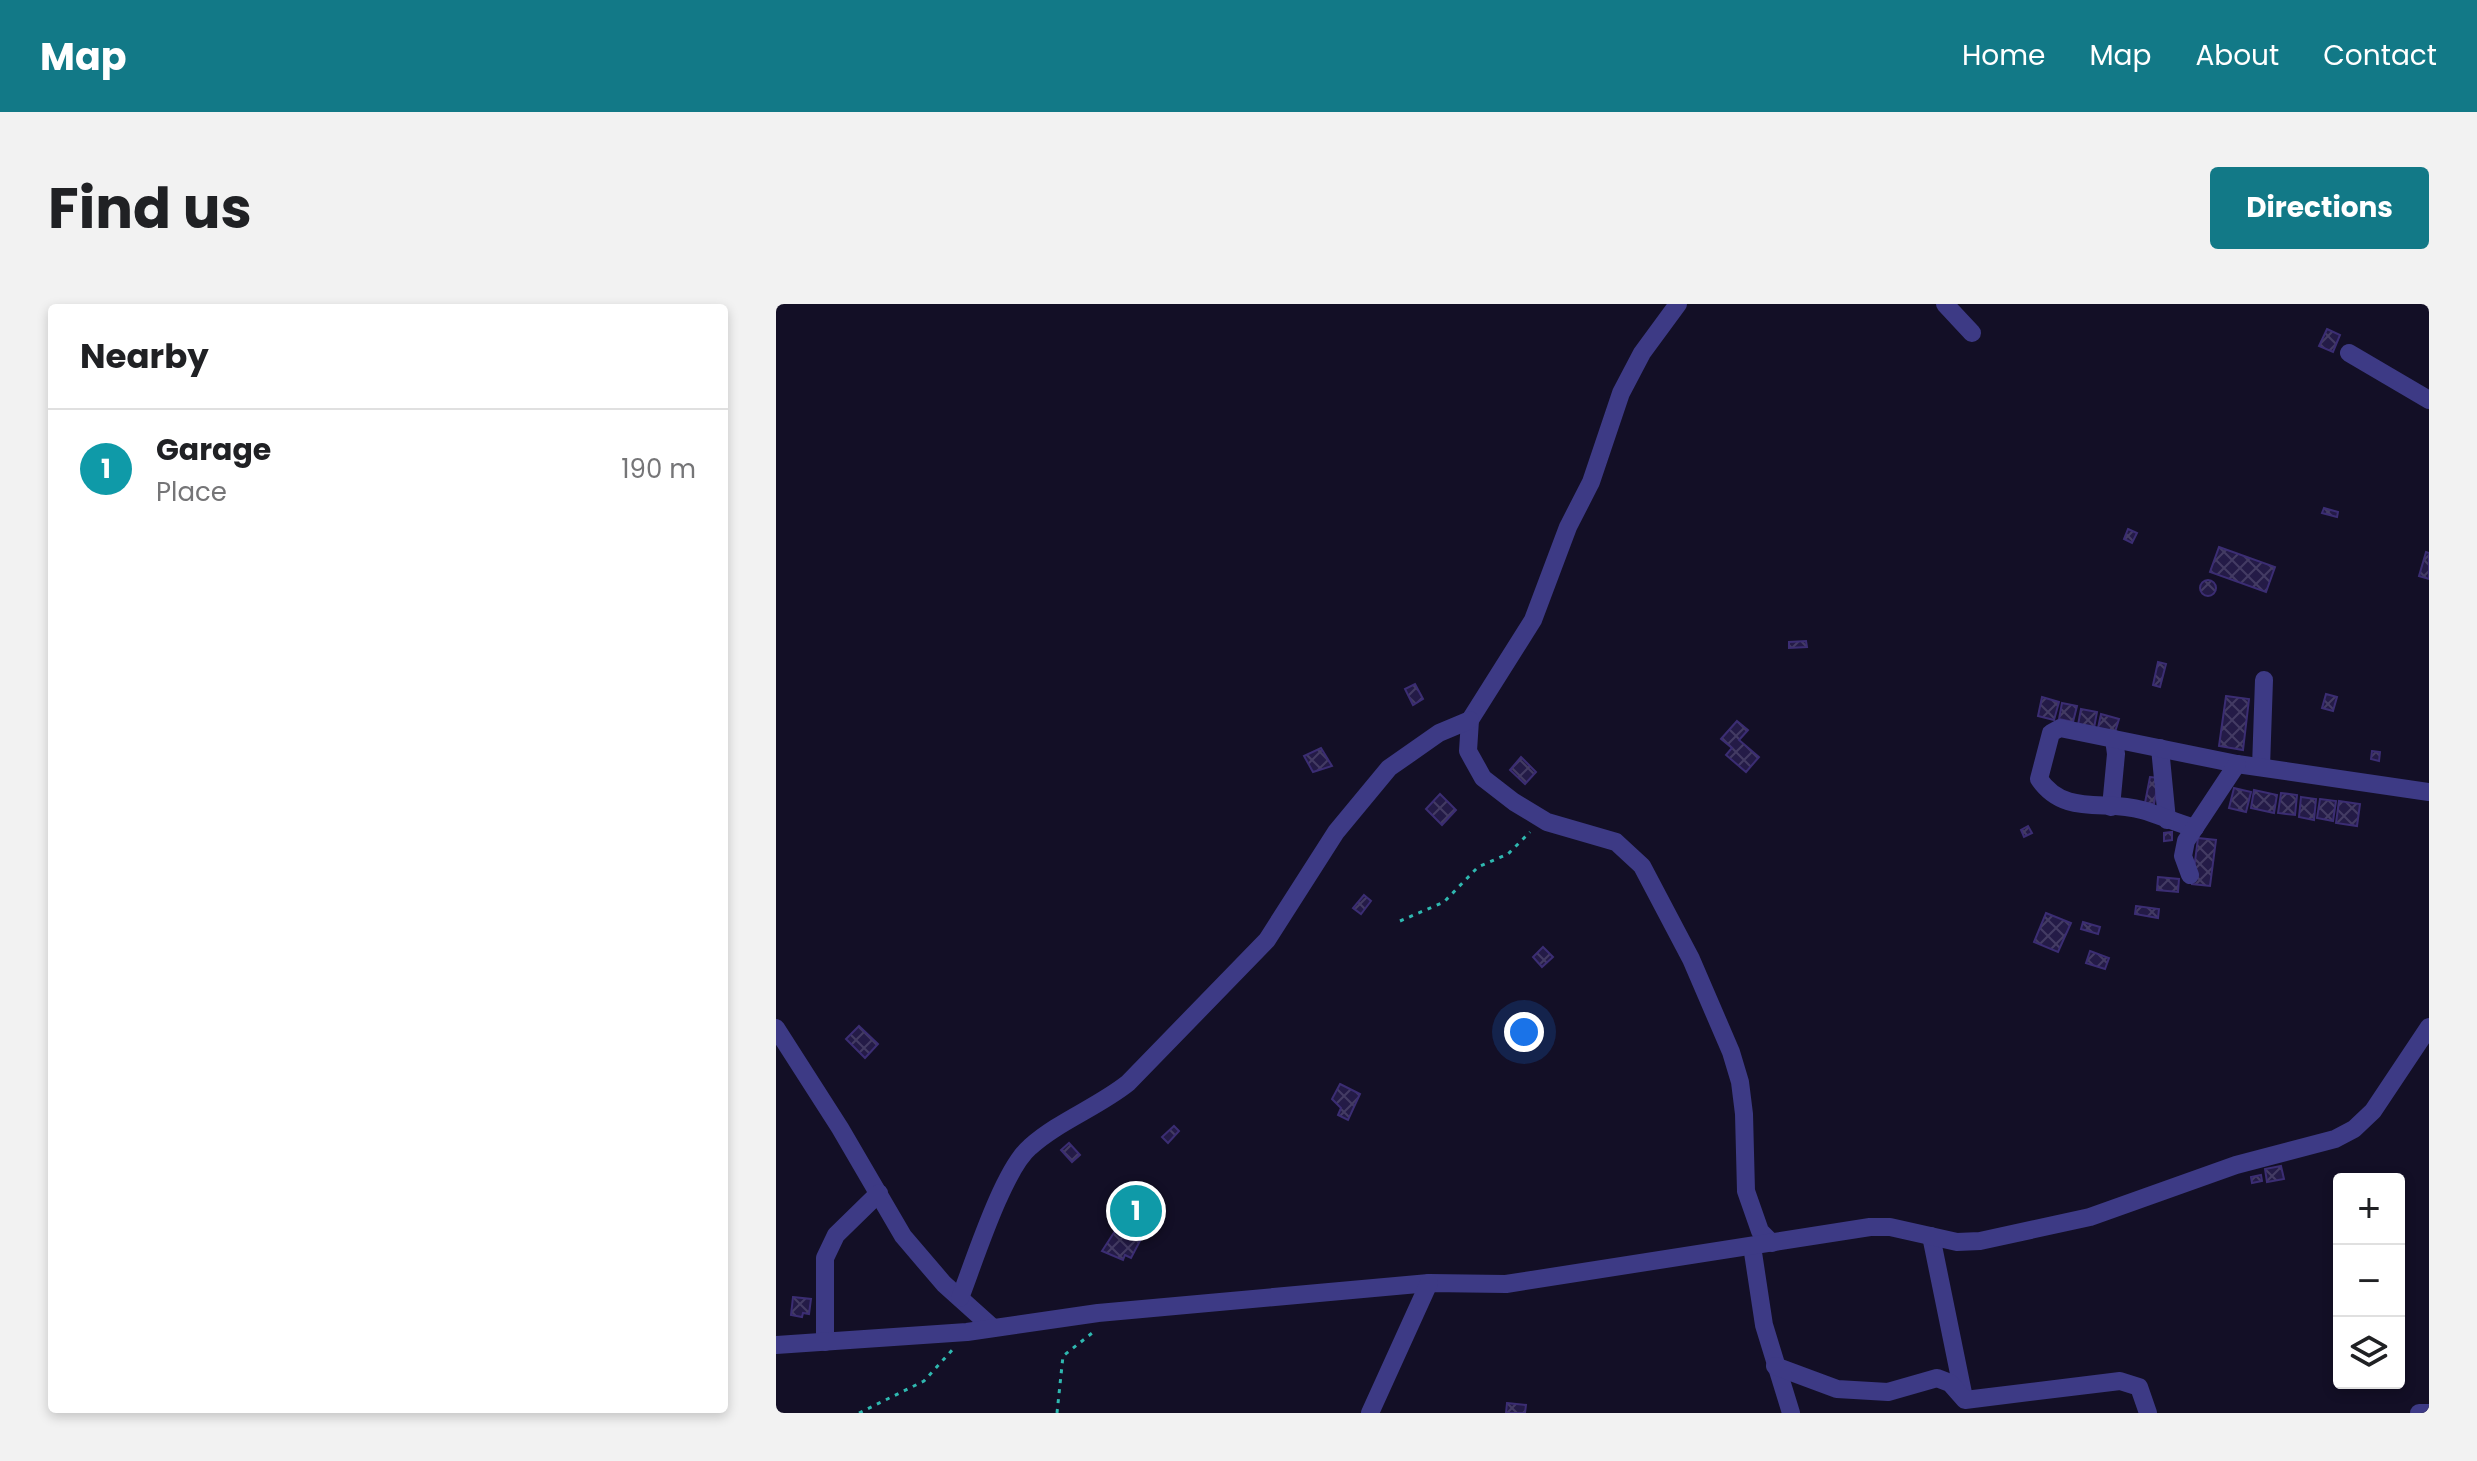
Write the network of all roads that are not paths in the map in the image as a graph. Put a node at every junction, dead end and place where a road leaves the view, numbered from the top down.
1 (1678, 304) edge
2 (1945, 304) edge
3 (1972, 333) dead end
4 (2349, 353) dead end
5 (2429, 400) edge
6 (2264, 680) dead end
7 (1470, 720) junction
8 (2114, 739) junction
9 (2160, 748) junction
10 (2237, 764) junction
11 (2261, 767) junction
12 (2429, 792) edge
13 (2111, 807) junction
14 (2167, 820) junction
15 (2195, 828) junction
16 (2190, 875) dead end
17 (2429, 1027) edge
18 (776, 1028) edge
19 (879, 1193) junction
20 (1931, 1236) junction
21 (1772, 1243) junction
22 (1752, 1246) junction
23 (1429, 1283) junction
24 (960, 1298) junction
25 (993, 1328) junction
26 (825, 1342) junction
27 (776, 1345) edge
28 (1775, 1366) junction
29 (1966, 1407) edge
30 (1370, 1413) edge
31 (1791, 1413) edge
32 (2148, 1413) edge
33 (2419, 1413) edge
34 (2429, 1413) edge

1 - 7 street
2 - 3 street
4 - 5 street
6 - 11 street
7 - 21 street
7 - 24 street
8 - 9 street
8 - 13 street
8 - 13 street
9 - 10 street
9 - 14 street
10 - 11 street
10 - 15 street
11 - 12 street
13 - 14 street
14 - 15 street
15 - 16 street
17 - 20 street
18 - 19 street
19 - 24 street
19 - 26 street
20 - 21 street
20 - 29 street
21 - 22 street
22 - 23 street
22 - 28 street
23 - 25 street
23 - 30 street
24 - 25 street
25 - 26 street
26 - 27 street
28 - 29 street
28 - 31 street
29 - 32 street
33 - 34 street

